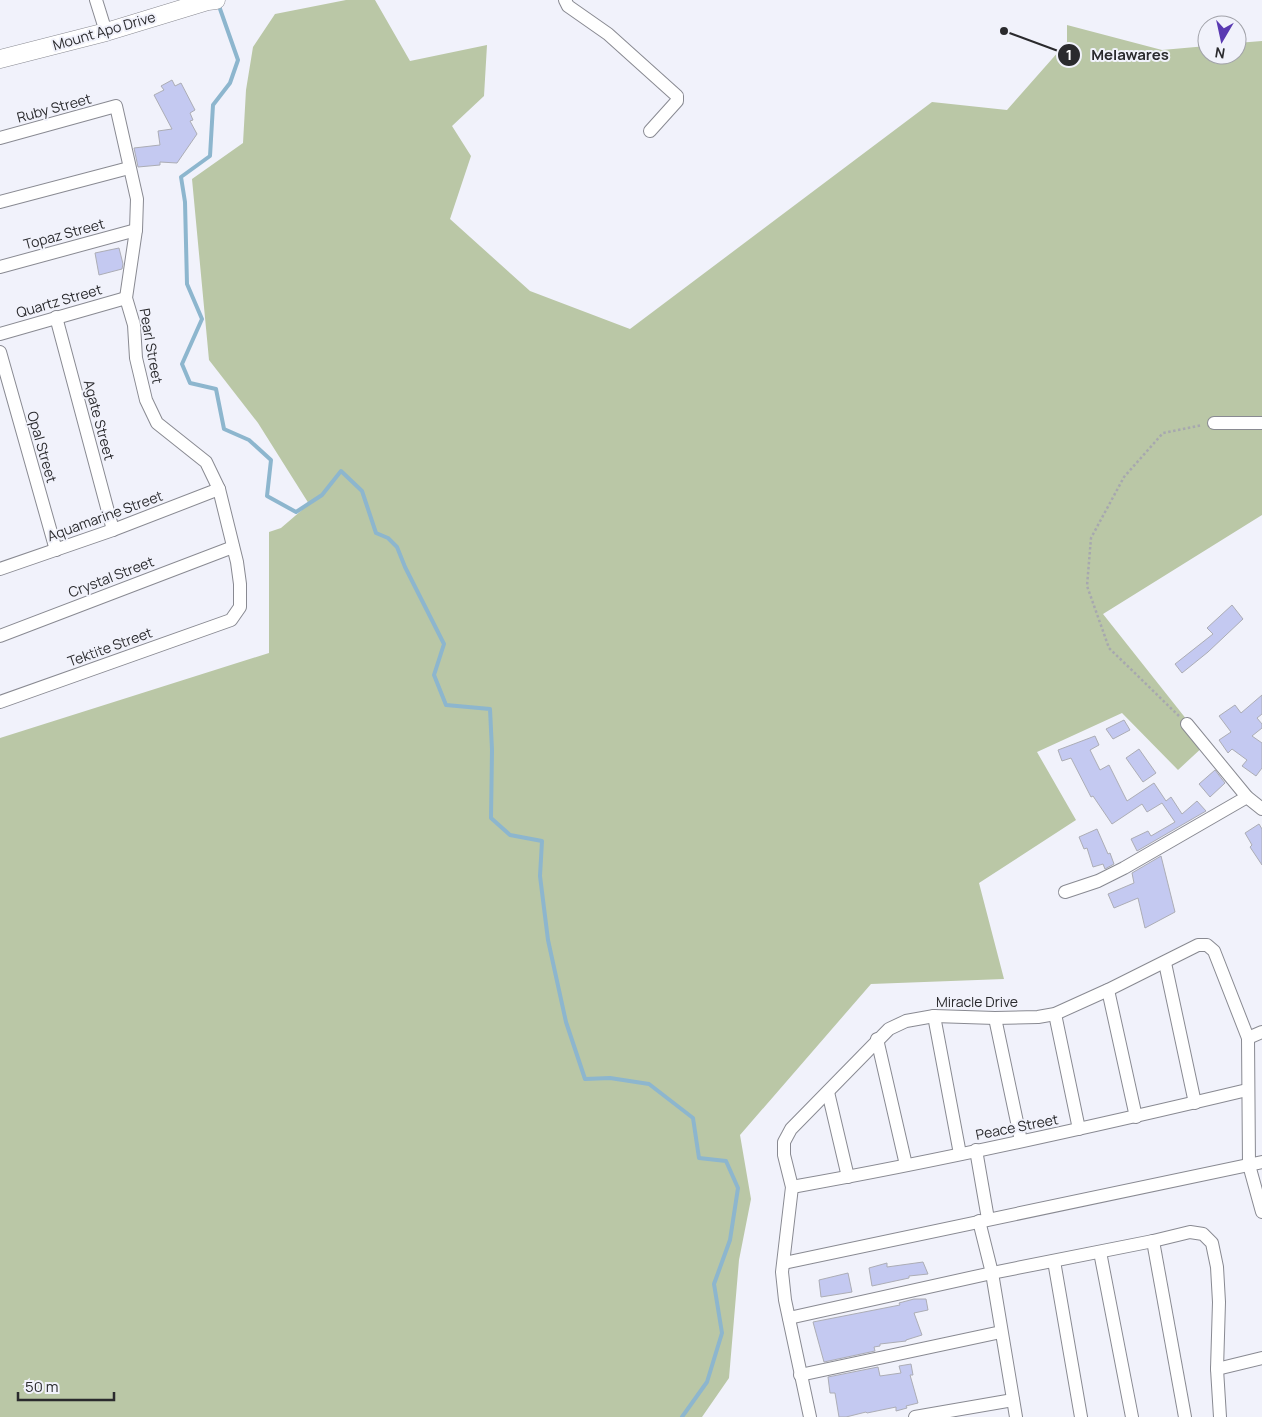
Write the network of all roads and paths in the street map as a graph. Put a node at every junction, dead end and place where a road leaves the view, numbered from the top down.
1 (96, 0) edge
2 (208, 0) edge
3 (216, 0) edge
4 (565, 0) edge
5 (106, 32) junction
6 (0, 59) edge
7 (116, 106) joint
8 (650, 131) dead end
9 (0, 138) edge
10 (129, 168) junction
11 (0, 202) edge
12 (136, 230) junction
13 (0, 267) edge
14 (126, 298) junction
15 (56, 317) junction
16 (0, 334) edge
17 (0, 352) edge
18 (1214, 423) joint
19 (1262, 423) edge
20 (219, 489) junction
21 (112, 530) junction
22 (233, 546) junction
23 (56, 550) junction
24 (0, 569) edge
25 (231, 620) joint
26 (0, 636) edge
27 (0, 702) edge
28 (1187, 724) joint
29 (1248, 797) junction
30 (1262, 809) edge
31 (1065, 892) dead end
32 (1165, 963) junction
33 (1108, 990) junction
34 (1055, 1014) junction
35 (934, 1016) junction
36 (995, 1018) junction
37 (1262, 1032) edge
38 (1248, 1038) junction
39 (877, 1039) junction
40 (1247, 1090) junction
41 (828, 1092) junction
42 (1195, 1103) junction
43 (1136, 1117) junction
44 (1079, 1129) junction
45 (1021, 1141) junction
46 (976, 1150) junction
47 (960, 1154) junction
48 (1262, 1162) edge
49 (1249, 1165) junction
50 (906, 1166) junction
51 (848, 1177) junction
52 (792, 1187) junction
53 (1262, 1212) edge
54 (984, 1220) junction
55 (1153, 1241) junction
56 (1100, 1252) junction
57 (1054, 1261) junction
58 (784, 1263) junction
59 (992, 1273) junction
60 (789, 1318) junction
61 (1001, 1332) junction
62 (1262, 1358) edge
63 (1217, 1369) junction
64 (800, 1375) junction
65 (1013, 1400) junction
66 (810, 1417) edge
67 (915, 1417) edge
68 (1016, 1417) edge
69 (1081, 1417) edge
70 (1132, 1417) edge
71 (1185, 1417) edge
72 (1220, 1417) edge

1 - 5 street
2 - 3 street, Mount Apo Drive
2 - 5 street, Mount Apo Drive
4 - 8 street
5 - 6 street, Mount Apo Drive
7 - 9 street, Ruby Street
7 - 10 street, Pearl Street
10 - 11 street
10 - 12 street, Pearl Street
12 - 13 street, Topaz Street
12 - 14 street, Pearl Street
14 - 15 street, Quartz Street
14 - 20 street, Pearl Street
15 - 16 street, Quartz Street
15 - 21 street, Agate Street
17 - 23 street, Opal Street
18 - 19 street
18 - 28 path
20 - 21 street, Aquamarine Street
20 - 22 street, Pearl Street
21 - 23 street, Aquamarine Street
22 - 25 street, Pearl Street
22 - 26 street, Crystal Street
23 - 24 street, Aquamarine Street
25 - 27 street, Tektite Street
28 - 29 street
29 - 30 street
29 - 31 street
32 - 33 street, Miracle Drive
32 - 38 street, Miracle Drive
32 - 42 street
33 - 34 street, Miracle Drive
33 - 43 street
34 - 36 street, Miracle Drive
34 - 44 street
35 - 36 street, Miracle Drive
35 - 39 street, Miracle Drive
35 - 47 street
36 - 45 street
37 - 38 street
38 - 40 street, Miracle Drive
39 - 41 street, Miracle Drive
39 - 50 street
40 - 42 street, Peace Street
40 - 49 street, Miracle Drive
41 - 51 street
41 - 52 street, Miracle Drive
42 - 43 street, Peace Street
43 - 44 street, Peace Street
44 - 45 street, Peace Street
45 - 46 street, Peace Street
46 - 47 street, Peace Street
46 - 54 street
47 - 50 street, Peace Street
48 - 49 street
49 - 53 street, Miracle Drive
49 - 54 street
50 - 51 street, Peace Street
51 - 52 street, Peace Street
52 - 58 street, Miracle Drive
54 - 58 street
54 - 59 street
55 - 56 street
55 - 63 street
55 - 71 street
56 - 57 street
56 - 70 street
57 - 59 street
57 - 69 street
58 - 60 street, Miracle Drive
59 - 60 street
59 - 61 street
60 - 64 street, Miracle Drive
61 - 64 street
61 - 65 street
62 - 63 street
63 - 72 street
64 - 66 street, Miracle Drive
65 - 67 street
65 - 68 street

